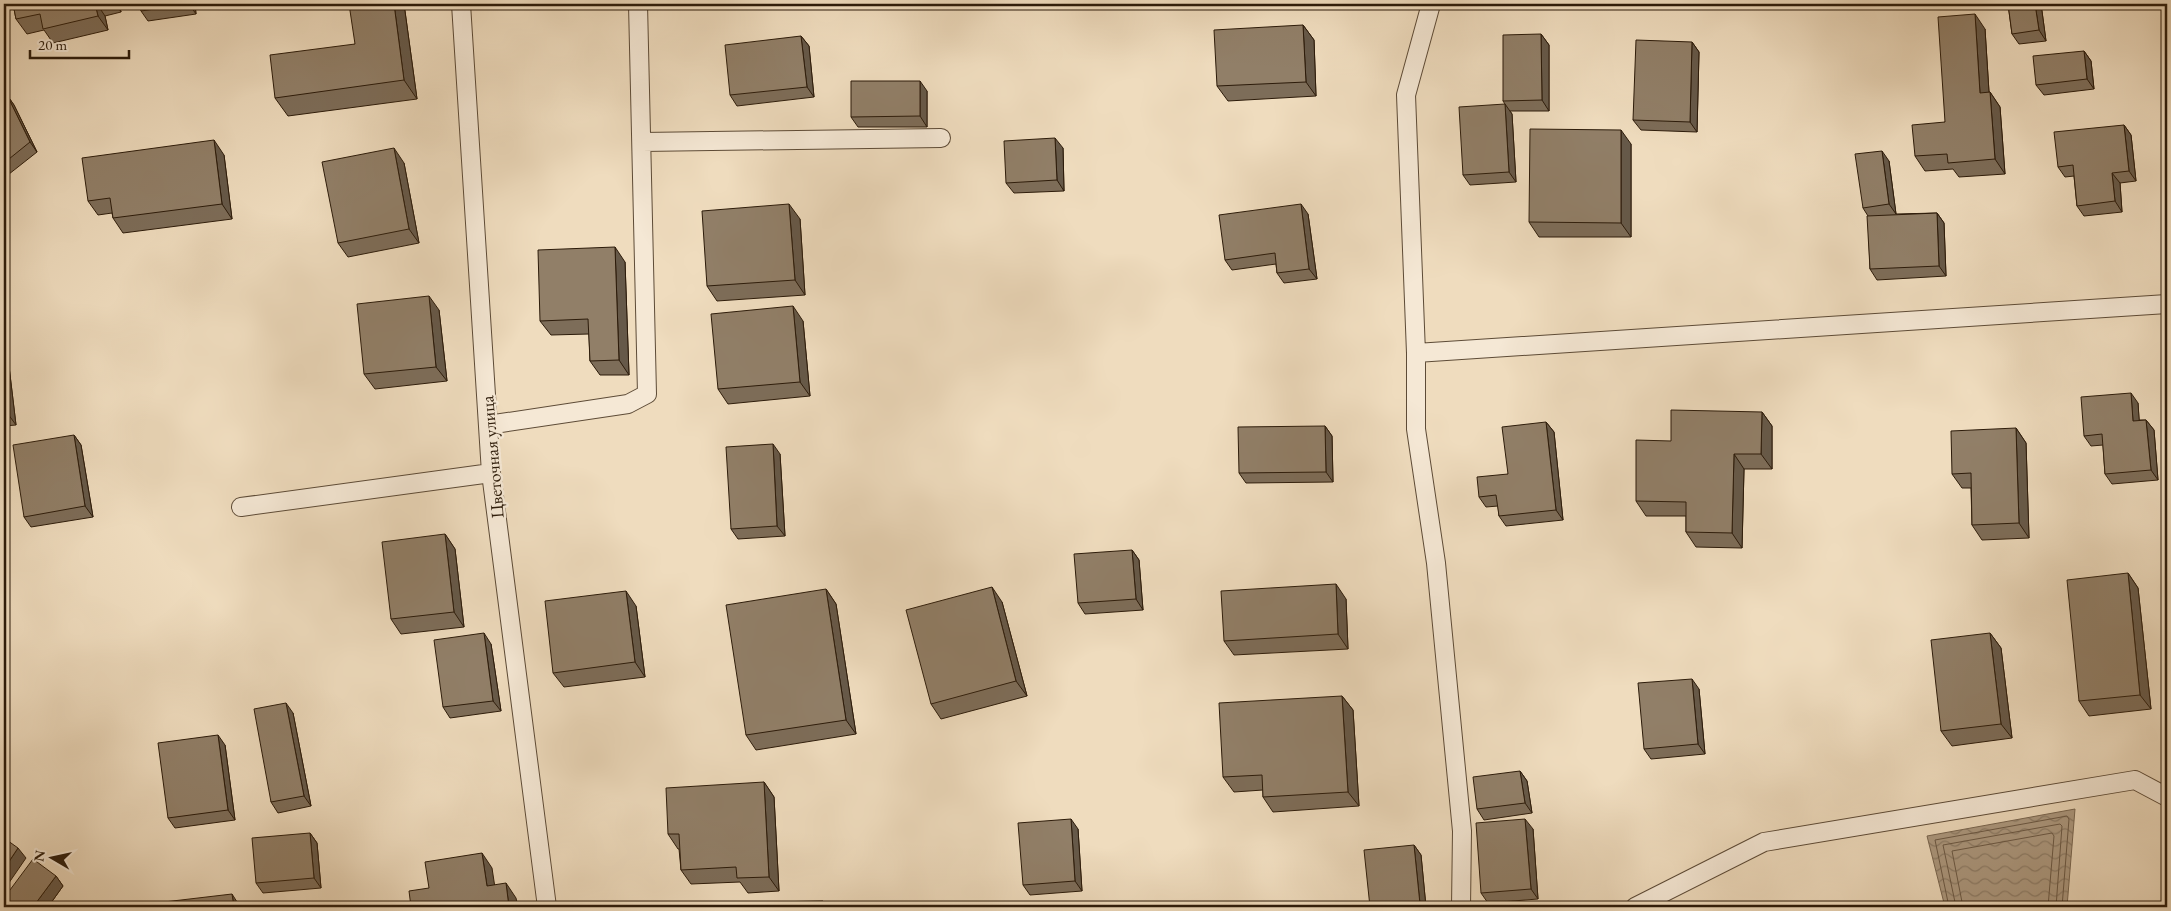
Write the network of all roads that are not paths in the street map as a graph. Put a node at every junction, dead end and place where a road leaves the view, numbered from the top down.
1 (461, 4) edge
2 (638, 4) edge
3 (1431, 4) edge
4 (941, 138) dead end
5 (642, 142) junction
6 (2167, 304) edge
7 (1416, 353) junction
8 (488, 425) junction
9 (491, 473) junction
10 (241, 507) dead end
11 (2167, 797) edge
12 (547, 907) edge
13 (1461, 907) edge
14 (1635, 907) edge

1 - 8 lane, Цветочная улица
2 - 5 lane
3 - 7 lane
4 - 5 lane
5 - 8 lane
6 - 7 lane
7 - 13 lane
8 - 9 lane, Цветочная улица
9 - 10 lane
9 - 12 lane, Цветочная улица
11 - 14 lane

